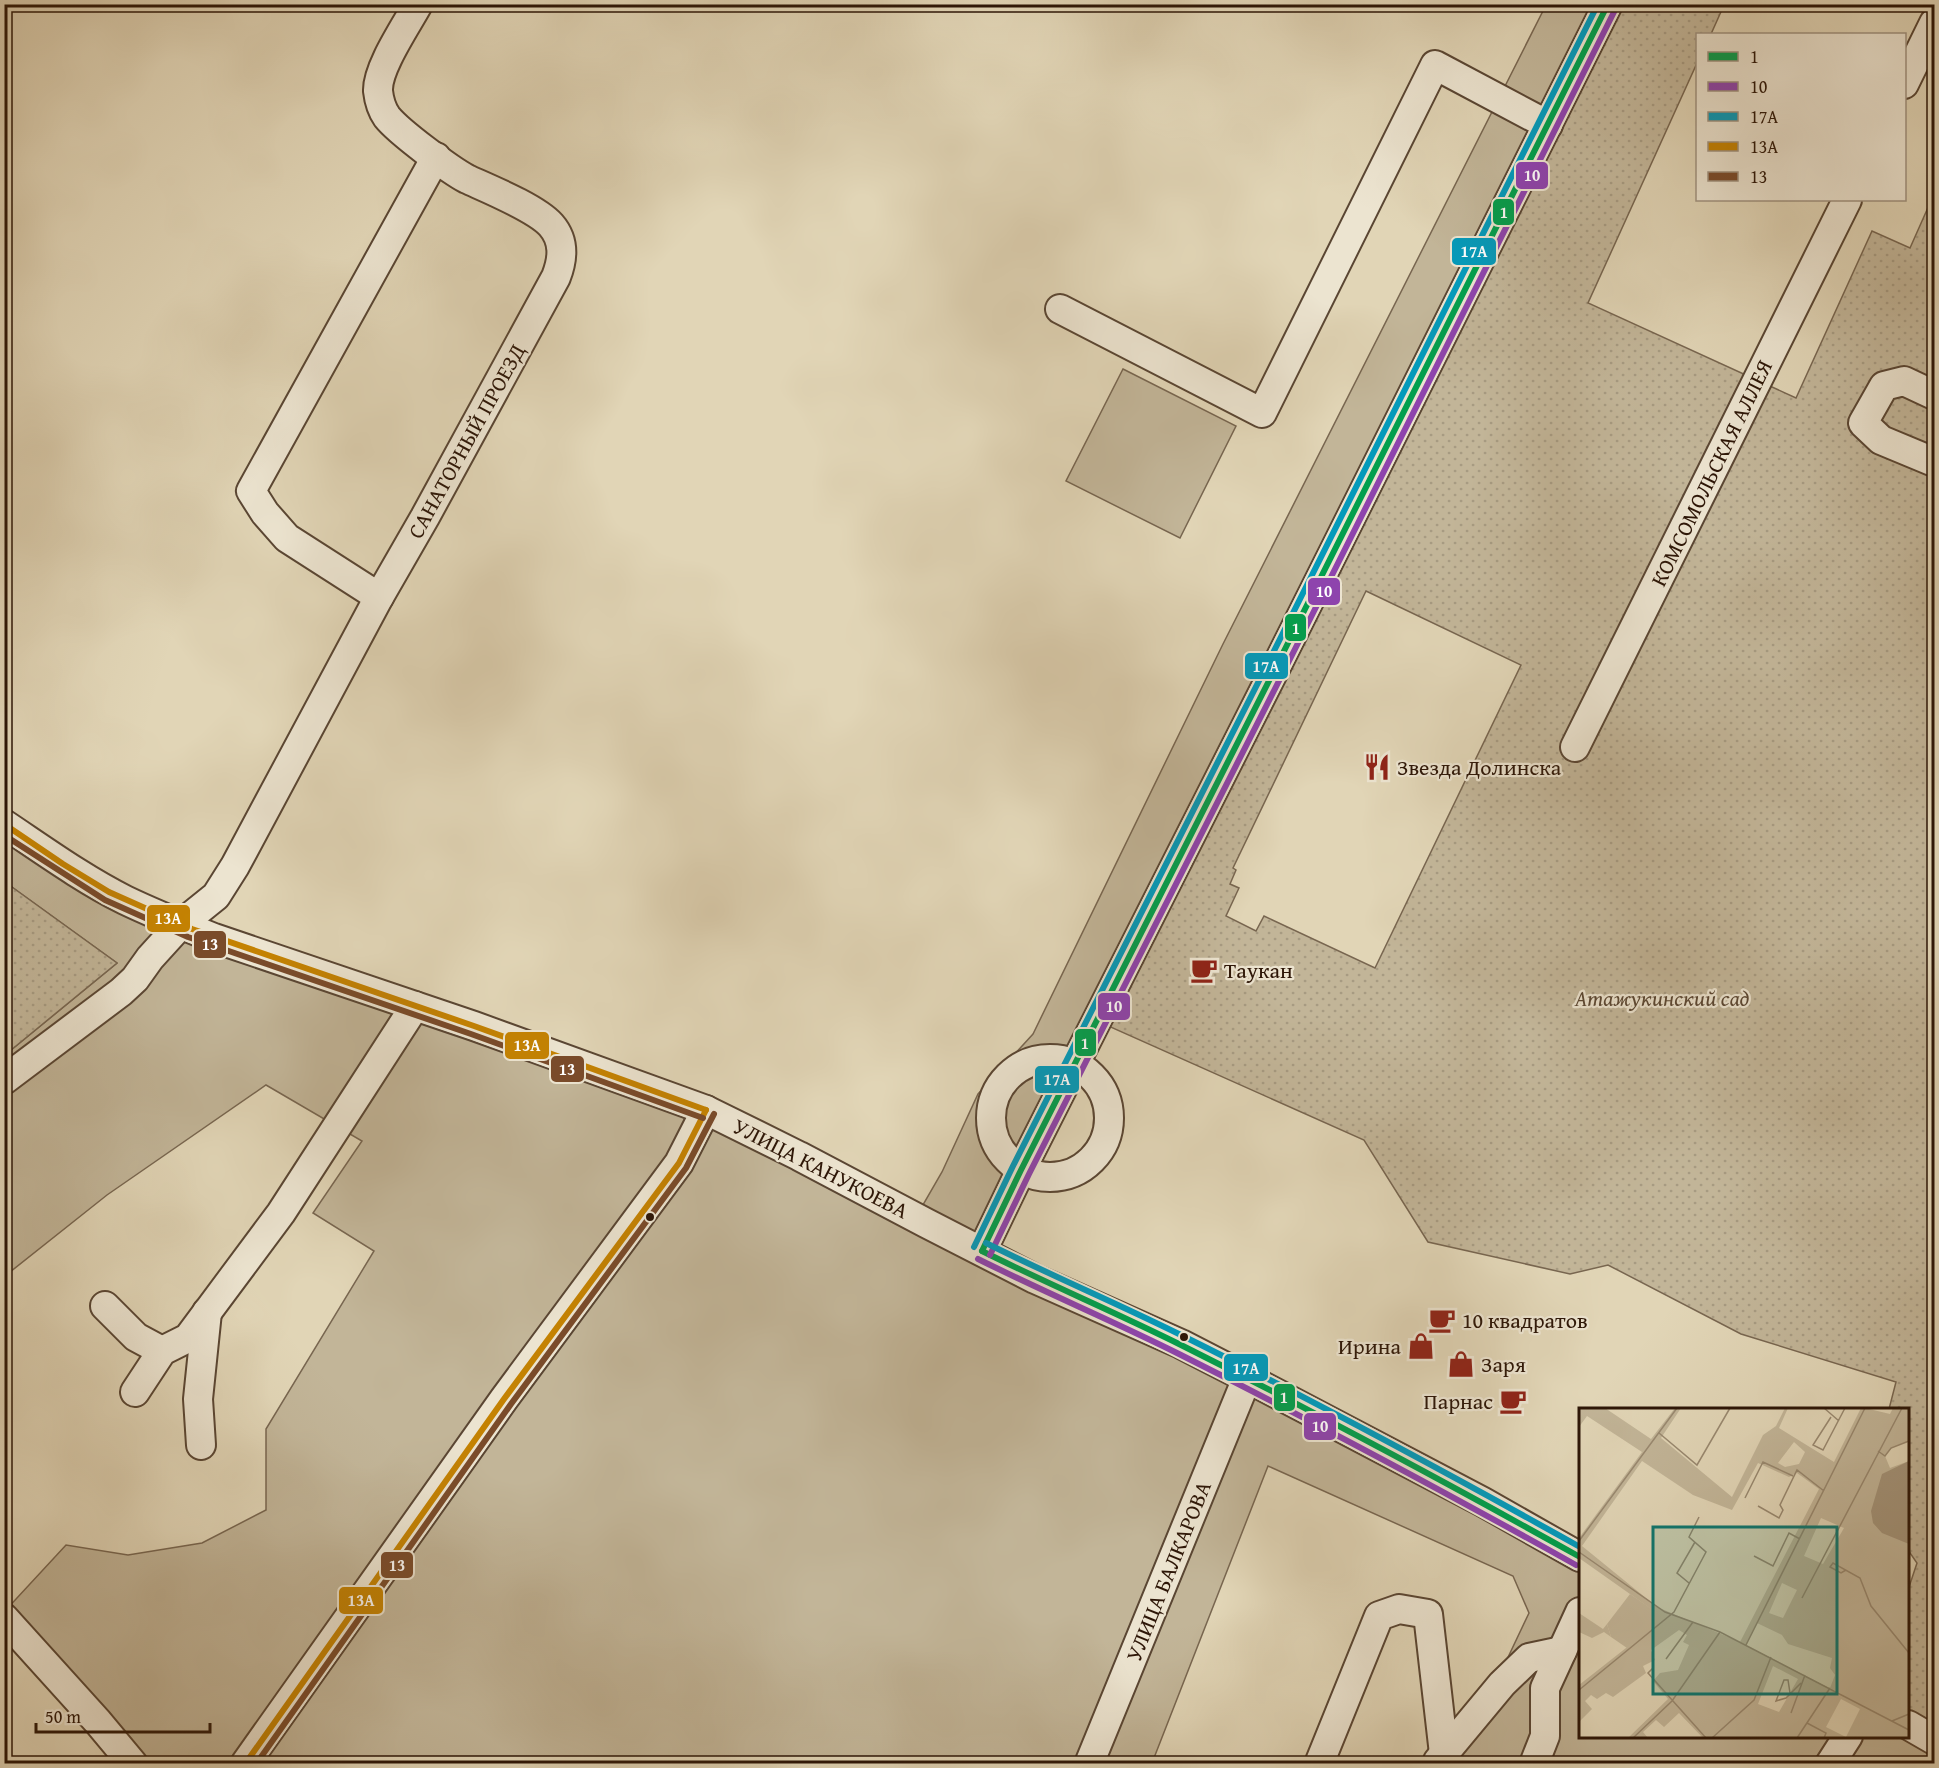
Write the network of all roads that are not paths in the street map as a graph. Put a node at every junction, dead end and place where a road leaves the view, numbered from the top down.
1 (418, 4) edge
2 (1608, 4) edge
3 (1935, 23) edge
4 (1906, 82) edge
5 (1548, 125) junction
6 (436, 157) junction
7 (1847, 201) edge
8 (1060, 309) dead end
9 (1935, 395) edge
10 (1935, 462) edge
11 (379, 597) junction
12 (1575, 747) dead end
13 (4, 824) edge
14 (180, 924) junction
15 (415, 1006) junction
16 (1075, 1064) junction
17 (4, 1080) edge
18 (706, 1110) junction
19 (1021, 1170) junction
20 (982, 1251) junction
21 (105, 1306) dead end
22 (207, 1312) junction
23 (162, 1351) junction
24 (1247, 1378) junction
25 (135, 1392) dead end
26 (201, 1445) dead end
27 (1579, 1556) edge
28 (1579, 1616) edge
29 (4, 1618) edge
30 (1562, 1651) junction
31 (1909, 1726) edge
32 (1847, 1738) edge
33 (1935, 1740) edge
34 (1440, 1759) edge
35 (133, 1764) edge
36 (245, 1764) edge
37 (1089, 1764) edge
38 (1319, 1764) edge
39 (1534, 1764) edge
40 (1830, 1764) edge

1 - 6 street, САНАТОРНЫЙ ПРОЕЗД
2 - 5 street
3 - 4 street
5 - 8 street
5 - 16 street
6 - 11 street
6 - 11 street, САНАТОРНЫЙ ПРОЕЗД
7 - 12 street, КОМСОМОЛЬСКАЯ АЛЛЕЯ
9 - 10 street
11 - 14 street, САНАТОРНЫЙ ПРОЕЗД
13 - 14 street, УЛИЦА КАНУКОЕВА
14 - 15 street, УЛИЦА КАНУКОЕВА
14 - 17 street, САНАТОРНЫЙ ПРОЕЗД
15 - 18 street, УЛИЦА КАНУКОЕВА
15 - 22 street
16 - 19 street
16 - 19 street
16 - 19 street
18 - 20 street, УЛИЦА КАНУКОЕВА
18 - 36 street
19 - 20 street
20 - 24 street, УЛИЦА КАНУКОЕВА
21 - 23 street
22 - 23 street
22 - 26 street
23 - 25 street
24 - 27 street, УЛИЦА КАНУКОЕВА
24 - 37 street, УЛИЦА БАЛКАРОВА
28 - 30 street
29 - 35 street
30 - 34 street
30 - 39 street
31 - 33 street
32 - 40 street
34 - 38 street

